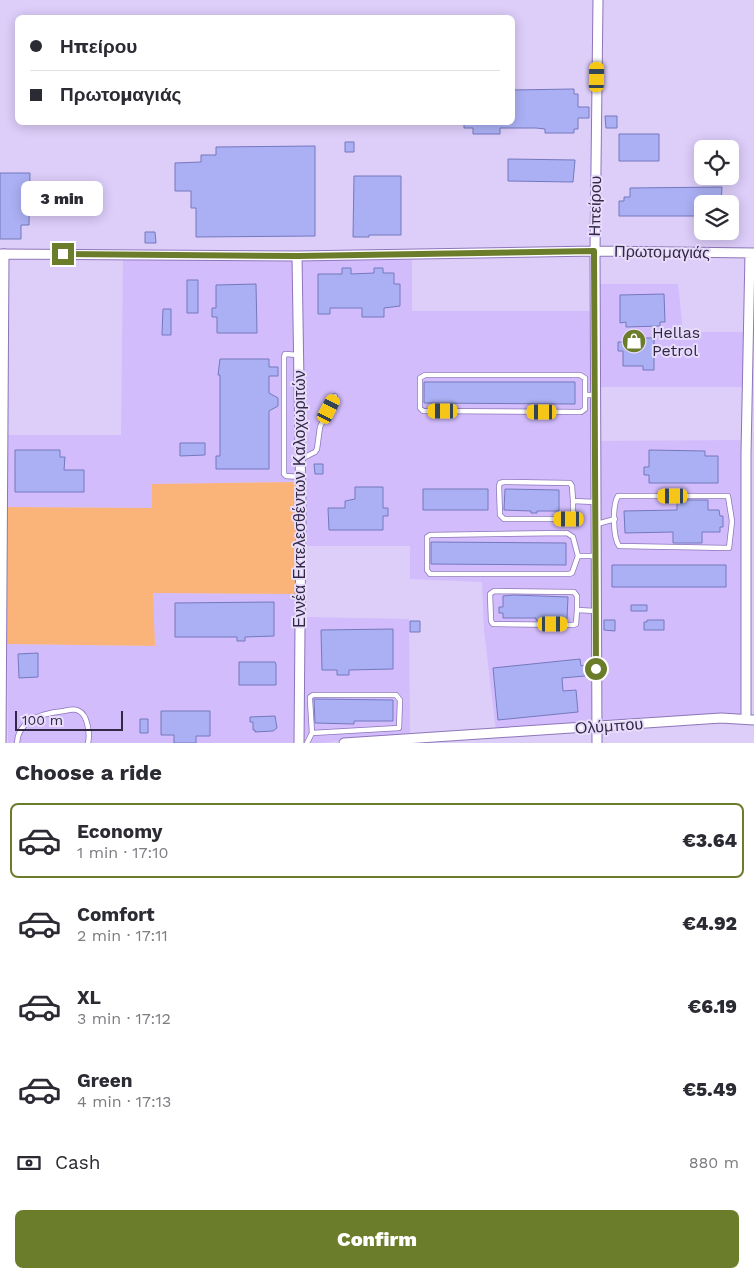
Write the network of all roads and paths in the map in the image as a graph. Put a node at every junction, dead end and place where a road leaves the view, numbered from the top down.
1 (598, 0) edge
2 (594, 251) junction
3 (752, 253) edge
4 (2, 254) edge
5 (298, 256) junction
6 (298, 355) junction
7 (585, 394) junction
8 (595, 395) junction
9 (336, 396) dead end
10 (299, 460) junction
11 (300, 477) junction
12 (1, 481) edge
13 (573, 501) junction
14 (595, 502) junction
15 (1, 511) edge
16 (615, 518) junction
17 (596, 524) junction
18 (1, 532) edge
19 (578, 556) junction
20 (595, 556) junction
21 (577, 610) junction
22 (596, 611) junction
23 (750, 719) edge
24 (596, 727) junction
25 (312, 733) junction
26 (1, 743) edge
27 (17, 743) edge
28 (88, 743) edge
29 (299, 743) edge
30 (308, 743) edge
31 (344, 743) edge
32 (596, 743) edge

1 - 2 street, Ηπείρου
2 - 3 street, Πρωτομαγιάς
2 - 5 street, Πρωτομαγιάς
2 - 8 street, Ηπείρου
3 - 23 street
4 - 5 street, Πρωτομαγιάς
4 - 12 street
5 - 6 street, Εννέα Εκτελεσθέντων Καλοχωριτών
6 - 10 street, Εννέα Εκτελεσθέντων Καλοχωριτών
6 - 11 lane
7 - 7 lane
7 - 8 lane
8 - 14 street, Ηπείρου
9 - 10 lane
10 - 11 street, Εννέα Εκτελεσθέντων Καλοχωριτών
11 - 29 street, Εννέα Εκτελεσθέντων Καλοχωριτών
12 - 15 street
13 - 13 lane
13 - 14 lane
14 - 17 street, Ηπείρου
15 - 18 street
16 - 16 lane
16 - 17 lane
17 - 20 street, Ηπείρου
18 - 26 street
19 - 19 lane
19 - 20 lane
20 - 22 street, Ηπείρου
21 - 21 lane
21 - 22 lane
22 - 24 street, Ηπείρου
23 - 24 street, Ολύμπου
24 - 31 street, Ολύμπου
24 - 32 street, Ηπείρου
25 - 25 lane
25 - 30 lane
27 - 28 lane

